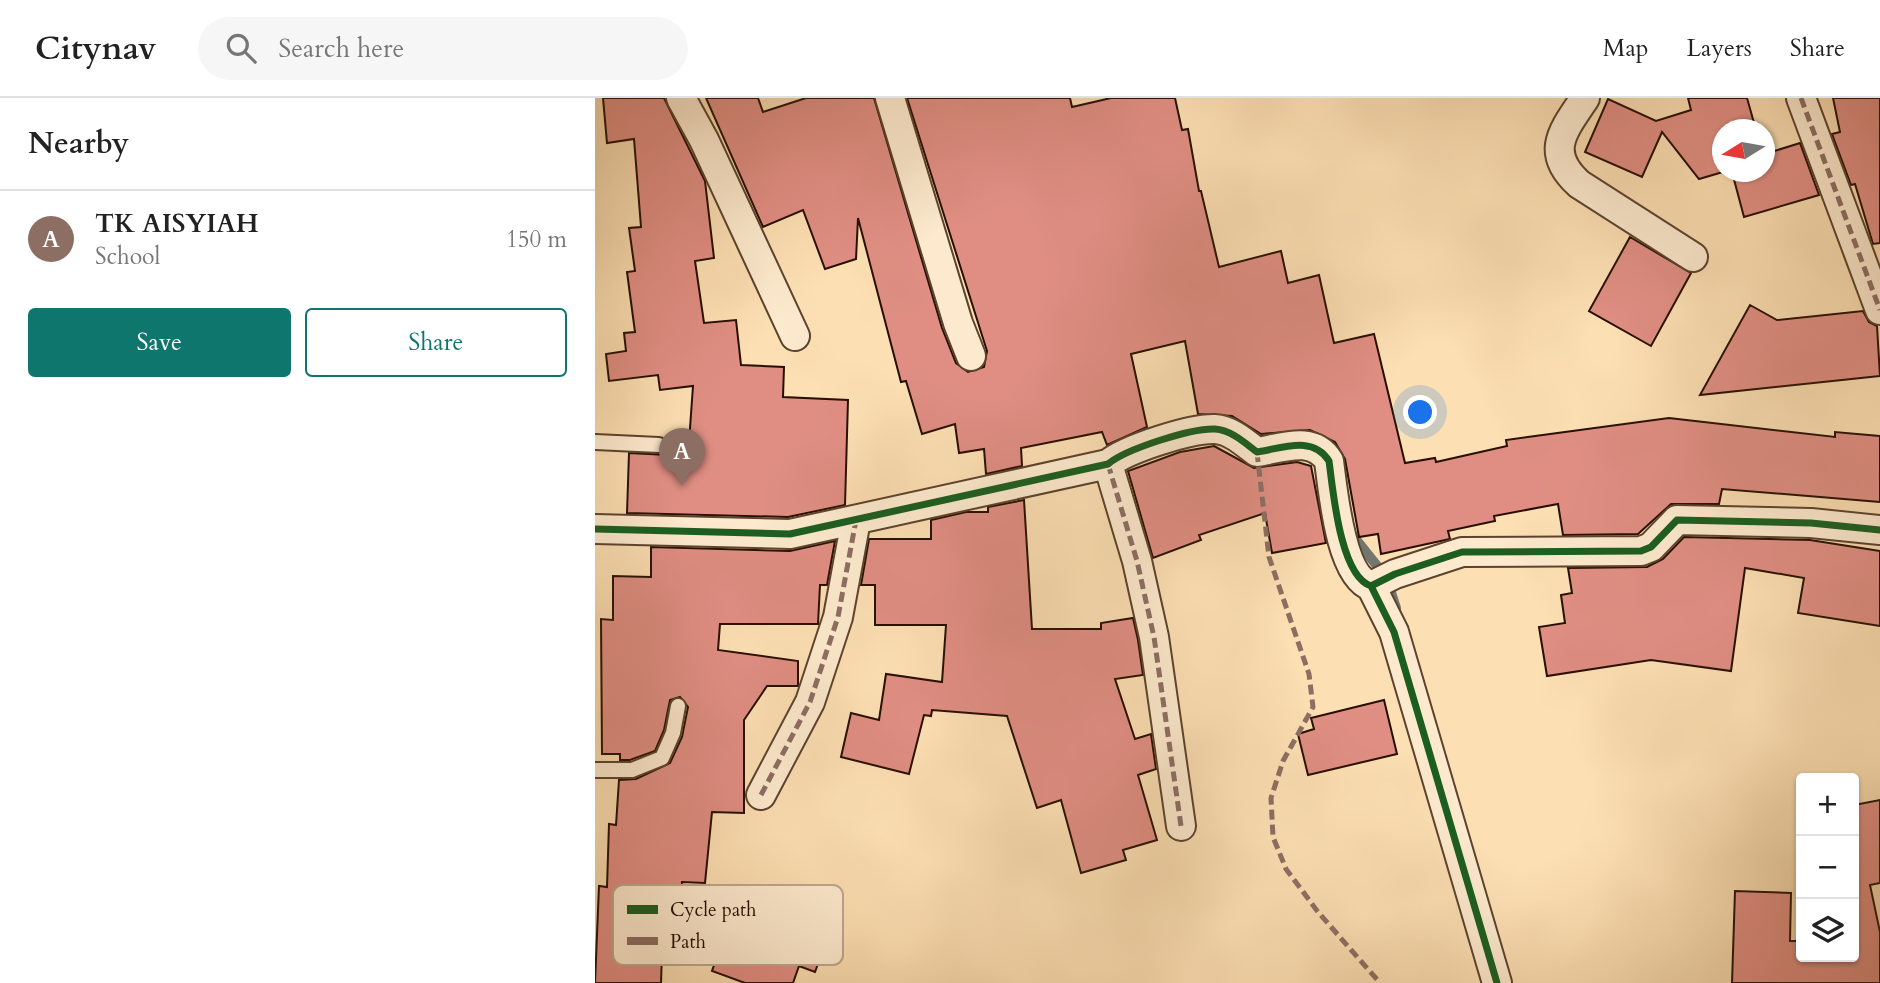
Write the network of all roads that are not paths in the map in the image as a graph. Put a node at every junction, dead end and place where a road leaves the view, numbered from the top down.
1 (681, 98) edge
2 (890, 98) edge
3 (1585, 98) edge
4 (1801, 98) edge
5 (1693, 257) dead end
6 (1880, 310) edge
7 (795, 336) dead end
8 (971, 356) dead end
9 (595, 442) edge
10 (659, 445) dead end
11 (1108, 464) junction
12 (856, 520) junction
13 (595, 529) edge
14 (1880, 530) edge
15 (1381, 581) junction
16 (678, 706) dead end
17 (595, 770) edge
18 (761, 795) dead end
19 (1181, 826) dead end
20 (1497, 983) edge

1 - 7 street
2 - 8 street
3 - 5 street
4 - 6 street
9 - 10 lane
11 - 12 street
11 - 15 street
11 - 19 street
12 - 13 street
12 - 18 street
14 - 15 street
15 - 20 street
16 - 17 lane

